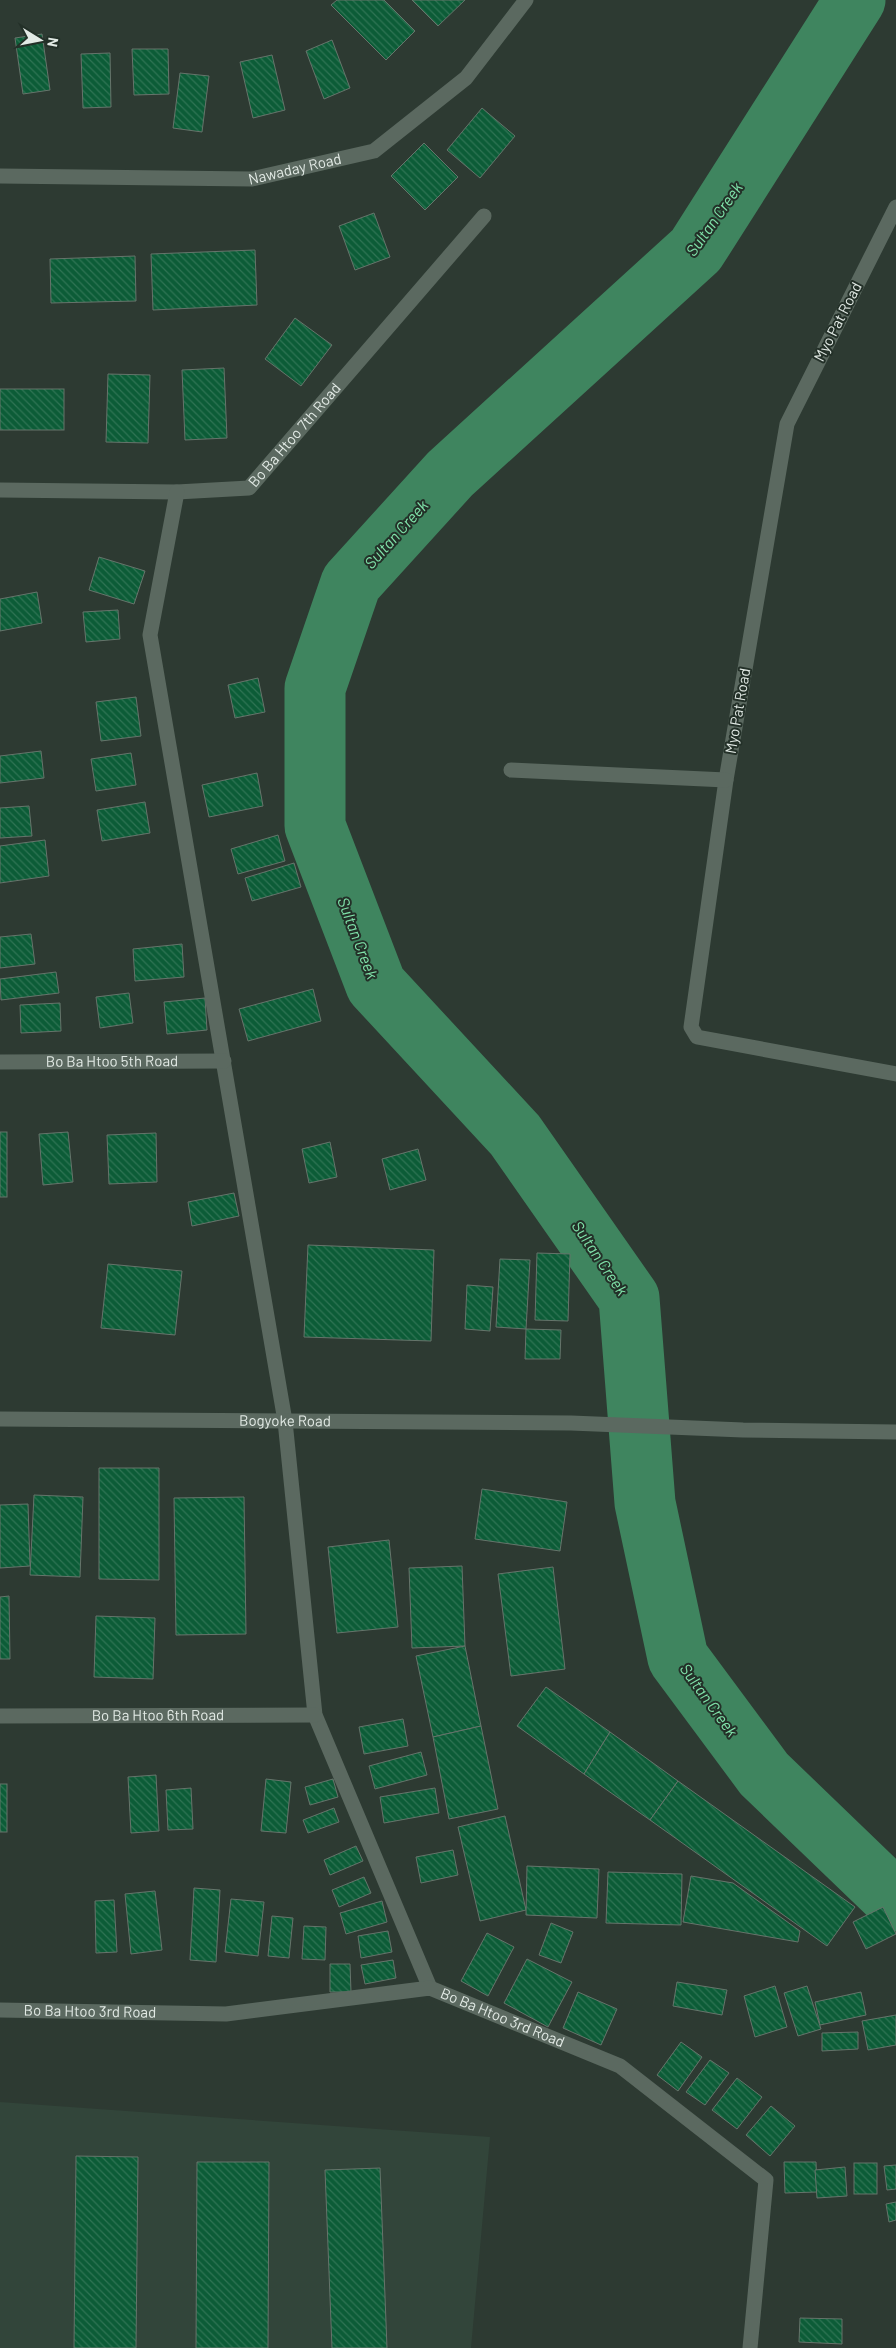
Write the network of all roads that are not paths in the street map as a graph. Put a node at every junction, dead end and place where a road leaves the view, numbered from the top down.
1 (526, 0) edge
2 (0, 176) edge
3 (896, 207) edge
4 (484, 216) dead end
5 (0, 490) edge
6 (177, 492) junction
7 (511, 770) dead end
8 (726, 780) junction
9 (224, 1060) junction
10 (0, 1062) edge
11 (896, 1074) edge
12 (0, 1419) edge
13 (285, 1421) junction
14 (896, 1432) edge
15 (315, 1715) junction
16 (0, 1716) edge
17 (430, 1988) junction
18 (0, 2010) edge
19 (750, 2348) edge

1 - 2 street, Nawaday Road
3 - 8 street, Myo Pat Road
4 - 6 street, Bo Ba Htoo 7th Road
5 - 6 street, Bo Ba Htoo 7th Road
6 - 9 street
7 - 8 street
8 - 11 street, Myo Pat Road
9 - 10 street, Bo Ba Htoo 5th Road
9 - 13 street
12 - 13 street, Bogyoke Road
13 - 14 street, Bogyoke Road
13 - 15 street
15 - 16 street, Bo Ba Htoo 6th Road
15 - 17 street
17 - 18 street, Bo Ba Htoo 3rd Road
17 - 19 street, Bo Ba Htoo 3rd Road

